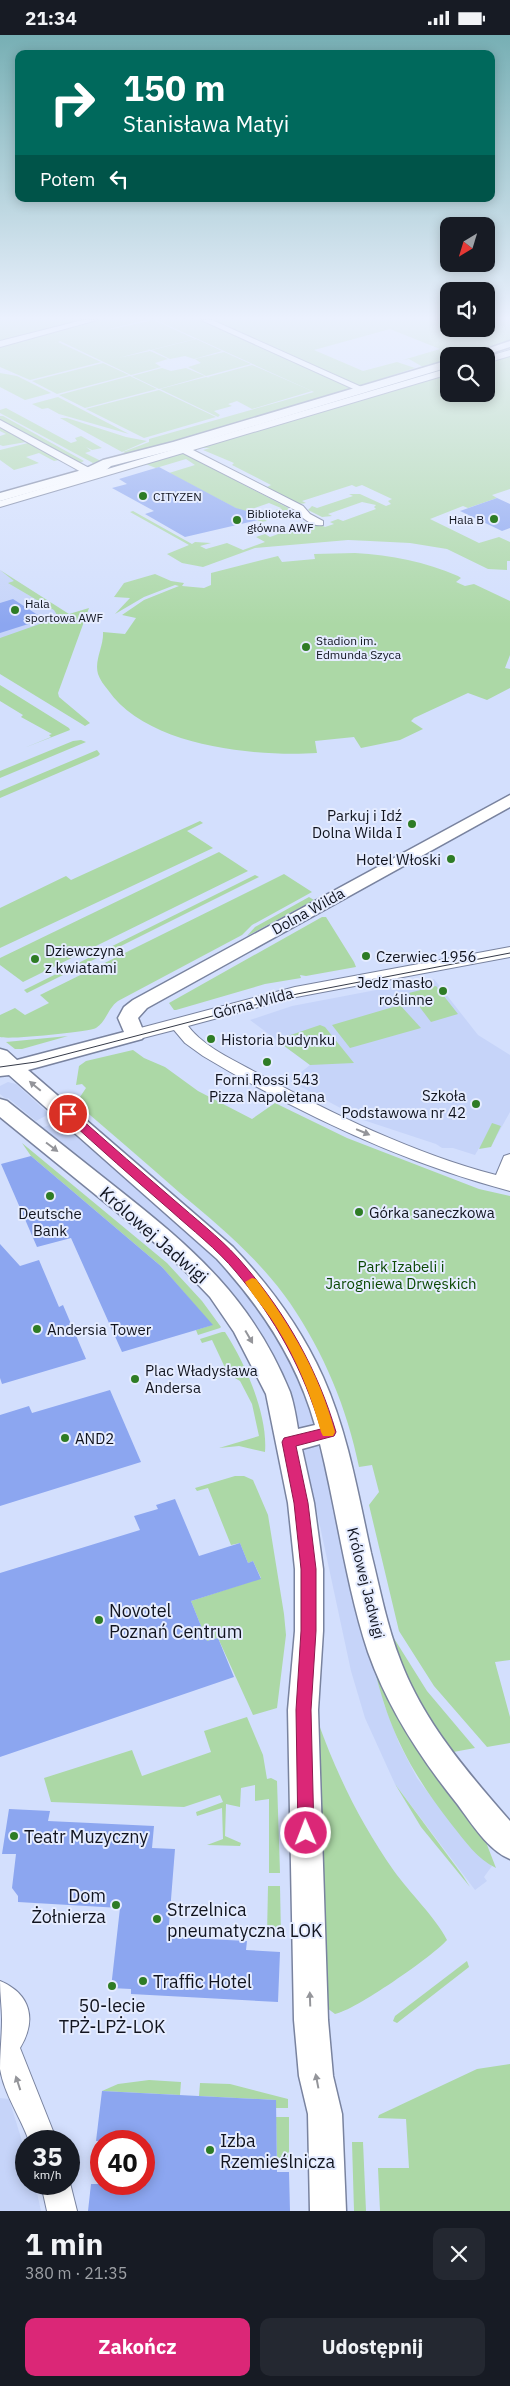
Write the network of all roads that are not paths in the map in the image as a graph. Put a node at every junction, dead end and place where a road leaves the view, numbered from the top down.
1 (267, 422) edge
2 (0, 423) edge
3 (181, 447) junction
4 (81, 475) junction
5 (28, 492) junction
6 (0, 497) edge
7 (0, 504) edge
8 (319, 523) dead end
9 (510, 800) edge
10 (510, 952) edge
11 (178, 1023) junction
12 (135, 1035) junction
13 (4, 1065) edge
14 (0, 1106) edge
15 (510, 1160) edge
16 (506, 1184) edge
17 (329, 1432) junction
18 (289, 1442) junction
19 (510, 1844) edge
20 (0, 1995) edge
21 (2, 2047) edge
22 (39, 2130) edge
23 (58, 2195) edge
24 (62, 2211) edge
25 (328, 2211) edge

1 - 3 street
2 - 4 street
3 - 4 street
3 - 4 street
3 - 8 street
4 - 5 street
5 - 6 street
5 - 7 street
9 - 12 street, Dolna Wilda
10 - 11 street, Górna Wilda
11 - 12 street, Górna Wilda
11 -> 16 street
12 - 13 street, Górna Wilda
17 -> 13 street, Królowej Jadwigi
14 -> 18 street, Królowej Jadwigi
15 - 16 street
17 - 18 street
17 - 19 street, Królowej Jadwigi
25 -> 18 street, Królowej Jadwigi
20 - 21 street
22 -> 21 street
23 - 24 street

